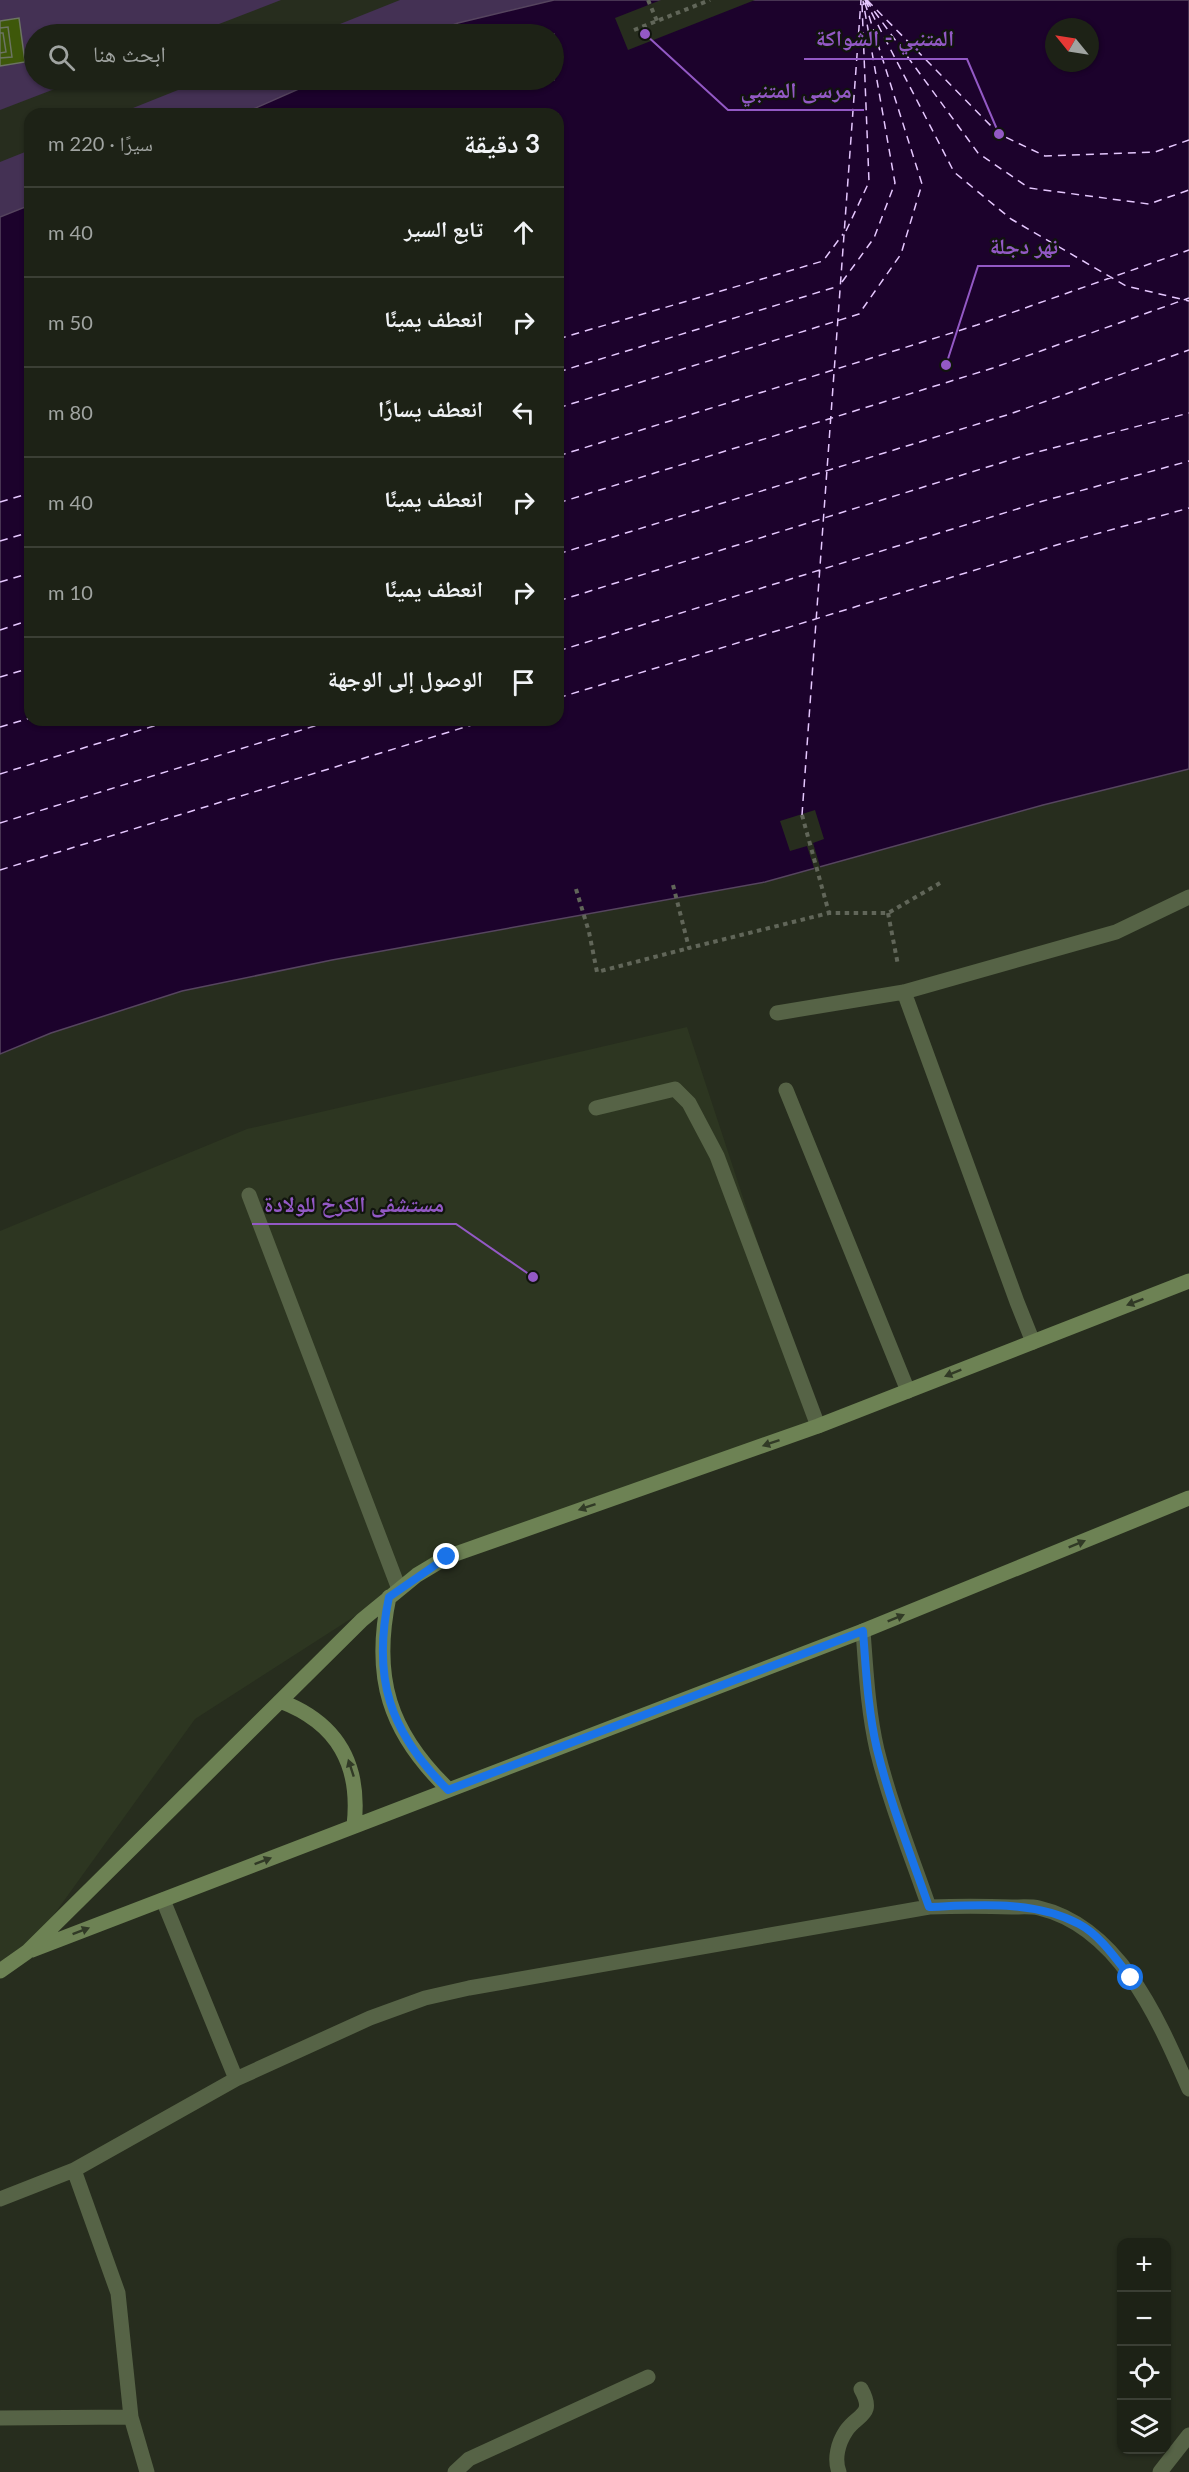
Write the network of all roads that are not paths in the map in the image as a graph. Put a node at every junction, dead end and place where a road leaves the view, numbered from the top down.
1 (1189, 897) edge
2 (904, 992) junction
3 (777, 1013) dead end
4 (786, 1090) dead end
5 (596, 1108) dead end
6 (249, 1195) dead end
7 (1189, 1281) edge
8 (1033, 1342) junction
9 (908, 1391) junction
10 (818, 1426) junction
11 (1189, 1498) edge
12 (394, 1593) junction
13 (863, 1631) junction
14 (280, 1701) junction
15 (448, 1790) junction
16 (354, 1826) junction
17 (163, 1900) junction
18 (929, 1907) junction
19 (27, 1952) junction
20 (0, 1971) edge
21 (236, 2079) junction
22 (1189, 2089) edge
23 (74, 2170) junction
24 (0, 2199) edge
25 (648, 2377) dead end
26 (861, 2389) dead end
27 (131, 2417) junction
28 (0, 2418) edge
29 (1189, 2435) edge
30 (147, 2472) edge
31 (455, 2472) edge
32 (839, 2472) edge
33 (1160, 2472) edge

1 - 2 street
2 - 3 street
2 - 8 street
4 - 9 street
5 - 10 street
6 - 12 street
7 -> 8 street
8 -> 9 street
9 - 10 street
10 -> 12 street
13 -> 11 street
12 - 14 street
12 - 15 street
13 - 15 street
13 - 18 street
16 -> 14 street
14 - 19 street
15 - 16 street
17 -> 16 street
19 -> 17 street
17 - 21 street
18 - 21 street
18 - 22 street
19 - 20 street
21 - 23 street
23 - 24 street
23 - 27 street
25 - 31 street
26 - 32 street
27 - 28 street
27 - 30 street
29 - 33 street

